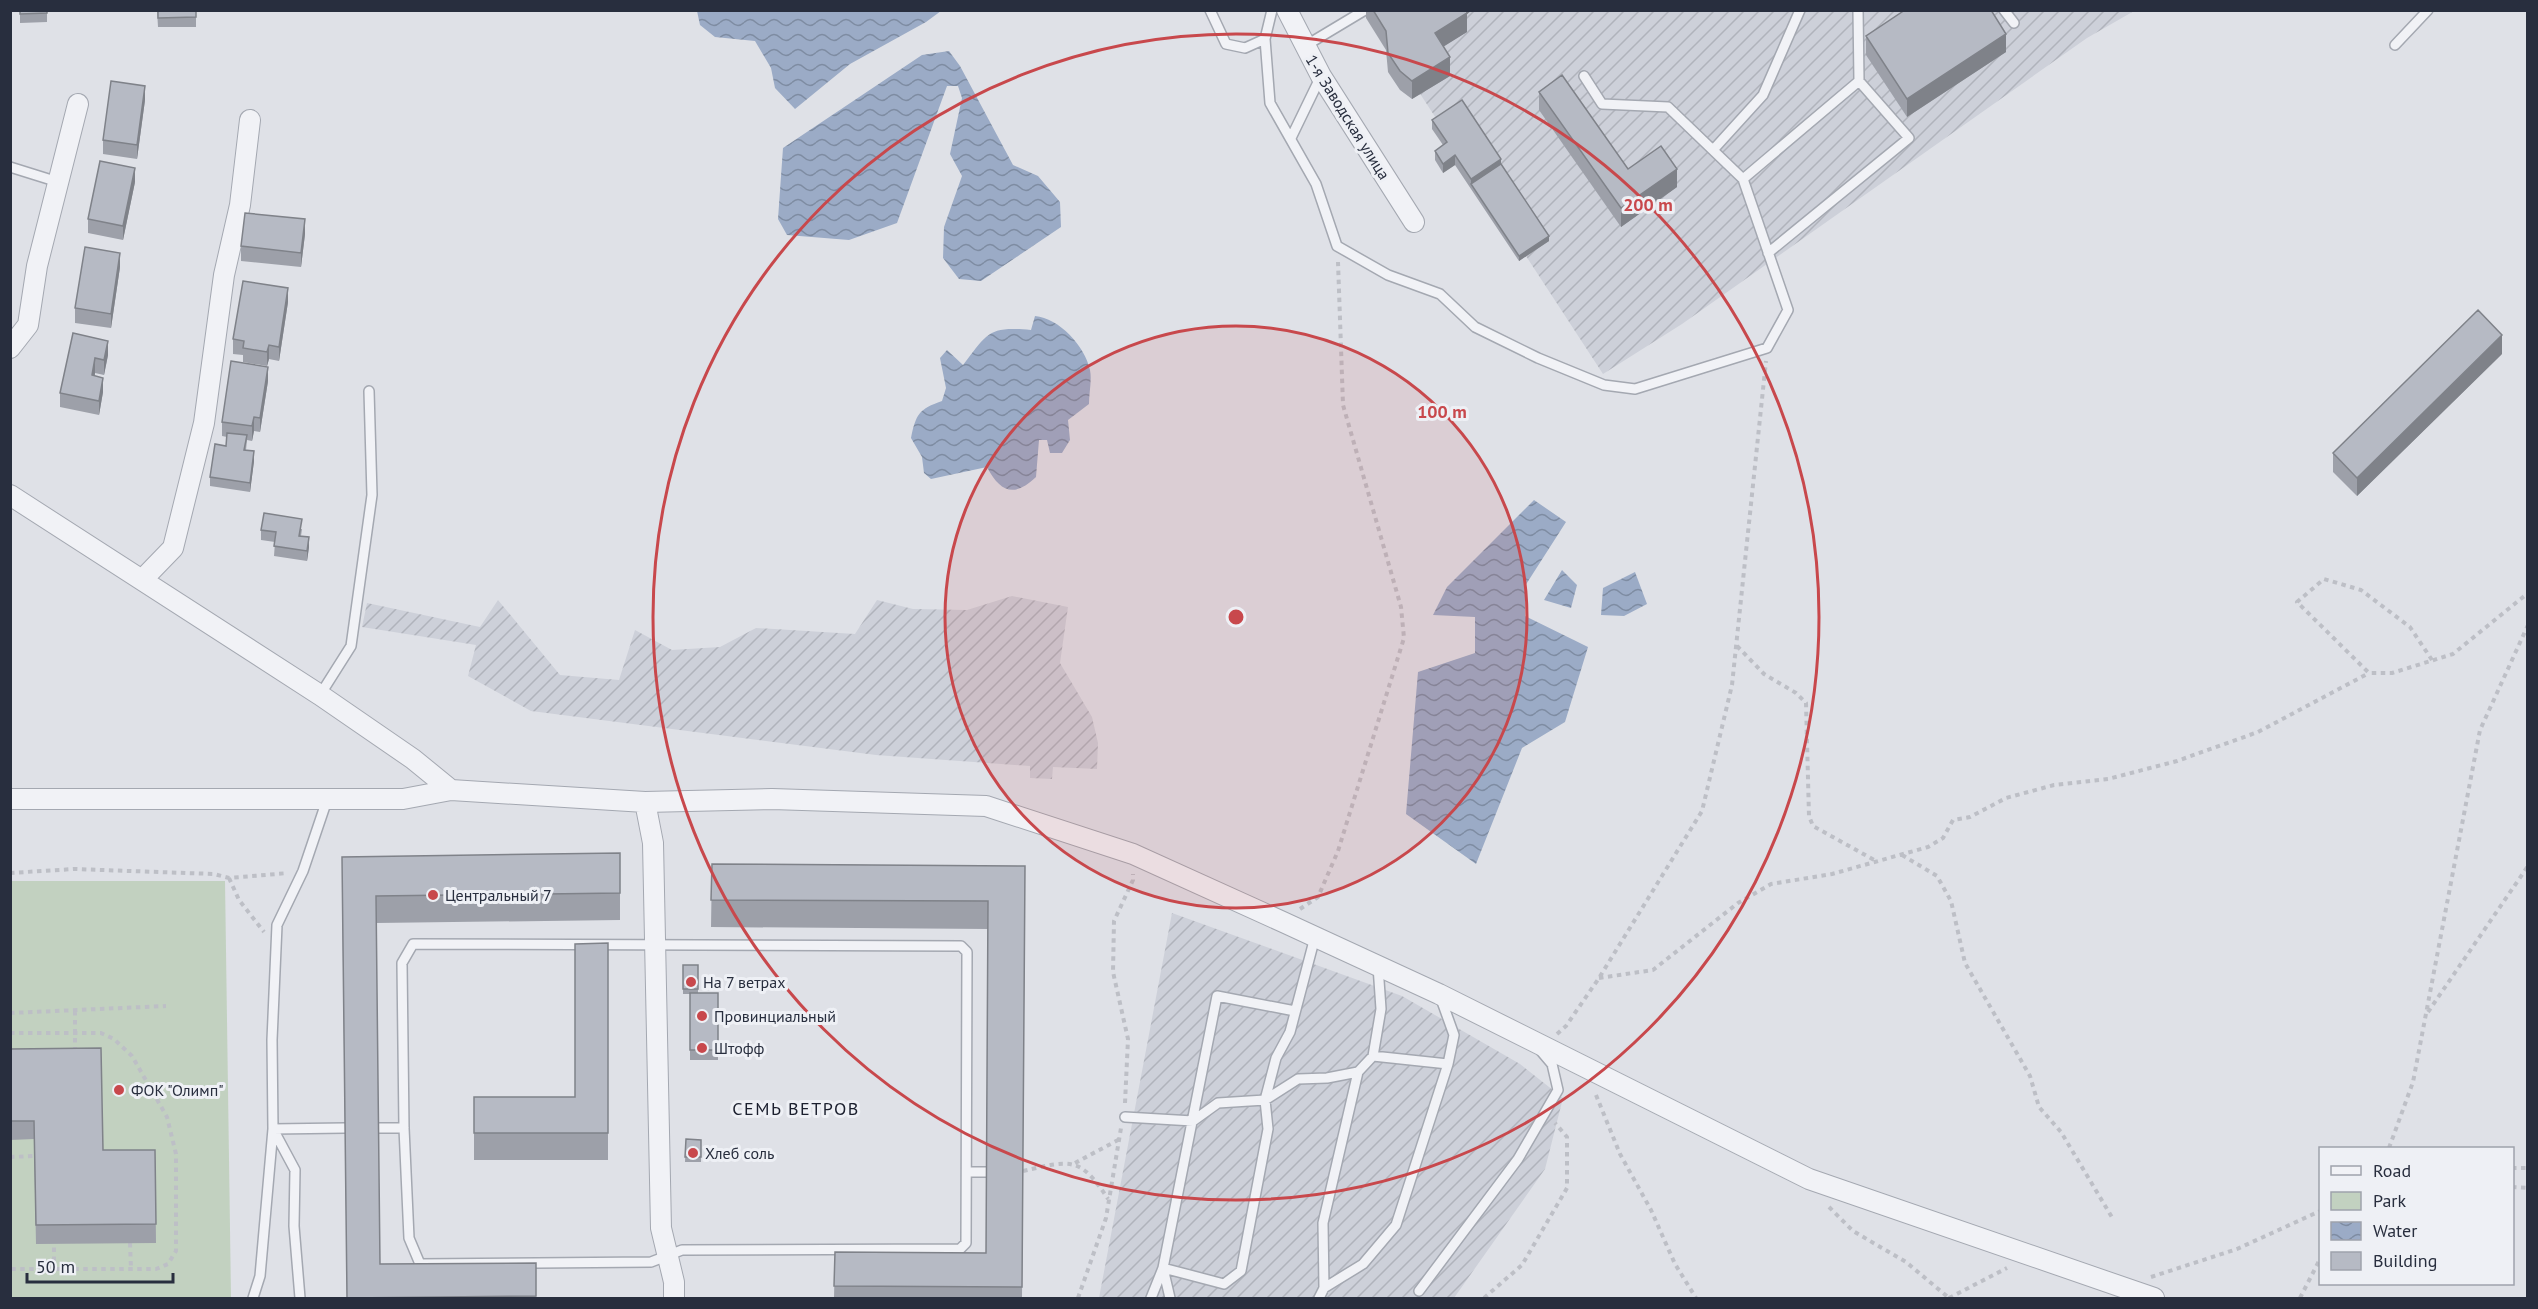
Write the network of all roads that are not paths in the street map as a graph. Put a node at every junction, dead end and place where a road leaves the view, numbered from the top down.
1 (1210, 10) edge
2 (1272, 10) edge
3 (1287, 10) edge
4 (1365, 10) edge
5 (1800, 10) edge
6 (1858, 10) edge
7 (2004, 10) edge
8 (2427, 10) edge
9 (2014, 23) dead end
10 (1265, 39) junction
11 (2395, 45) dead end
12 (1305, 46) junction
13 (1321, 76) junction
14 (1584, 76) dead end
15 (1859, 81) junction
16 (78, 104) dead end
17 (250, 120) dead end
18 (1291, 138) junction
19 (1713, 150) junction
20 (10, 167) edge
21 (1743, 179) junction
22 (58, 182) junction
23 (1414, 222) dead end
24 (1768, 253) junction
25 (10, 348) edge
26 (369, 391) dead end
27 (10, 495) edge
28 (142, 580) junction
29 (320, 695) junction
30 (451, 790) junction
31 (10, 799) edge
32 (327, 800) junction
33 (645, 802) junction
34 (1315, 937) junction
35 (656, 945) junction
36 (1378, 966) junction
37 (1439, 994) junction
38 (1296, 1011) junction
39 (1531, 1041) junction
40 (1373, 1056) junction
41 (1448, 1064) junction
42 (1358, 1072) junction
43 (1265, 1100) junction
44 (1125, 1117) road end
45 (1193, 1121) junction
46 (345, 1128) edge
47 (378, 1128) edge
48 (404, 1128) junction
49 (273, 1129) junction
50 (967, 1172) junction
51 (987, 1172) edge
52 (667, 1257) junction
53 (1162, 1268) junction
54 (1324, 1288) junction
55 (1419, 1291) dead end
56 (252, 1299) edge
57 (300, 1299) edge
58 (674, 1299) edge
59 (1151, 1299) edge
60 (1170, 1299) edge
61 (1319, 1299) edge
62 (2154, 1299) edge

1 - 10 lane
2 - 10 lane
3 - 12 street, 1-я Заводская улица
4 - 12 lane
5 - 19 lane
6 - 15 lane
7 - 9 lane
8 - 11 lane
10 - 18 lane
12 - 13 street, 1-я Заводская улица
13 - 18 lane
13 - 23 street, 1-я Заводская улица
14 - 19 lane
15 - 21 lane
15 - 24 lane
16 - 22 street
17 - 28 street
18 - 24 lane
19 - 21 lane
20 - 22 lane
21 - 24 lane
22 - 25 street
26 - 29 lane
27 - 28 street
28 - 29 street
29 - 30 street
30 - 32 street
30 - 33 street
31 - 32 street
32 - 49 lane
33 - 34 street
33 - 35 street
34 - 36 street
34 - 38 lane
35 - 48 lane
35 - 50 lane
35 - 52 street
36 - 37 street
36 - 40 lane
37 - 39 street
37 - 41 lane
38 - 43 lane
38 - 45 lane
39 - 55 lane
39 - 62 street
40 - 41 lane
40 - 42 lane
41 - 54 lane
42 - 43 lane
42 - 54 lane
43 - 45 lane
43 - 53 lane
44 - 45 lane
45 - 53 lane
46 - 49 lane
47 - 48 lane
48 - 52 lane
49 - 56 lane
49 - 57 lane
50 - 51 lane
50 - 52 lane
52 - 58 street
53 - 59 lane
53 - 60 lane
54 - 61 lane

